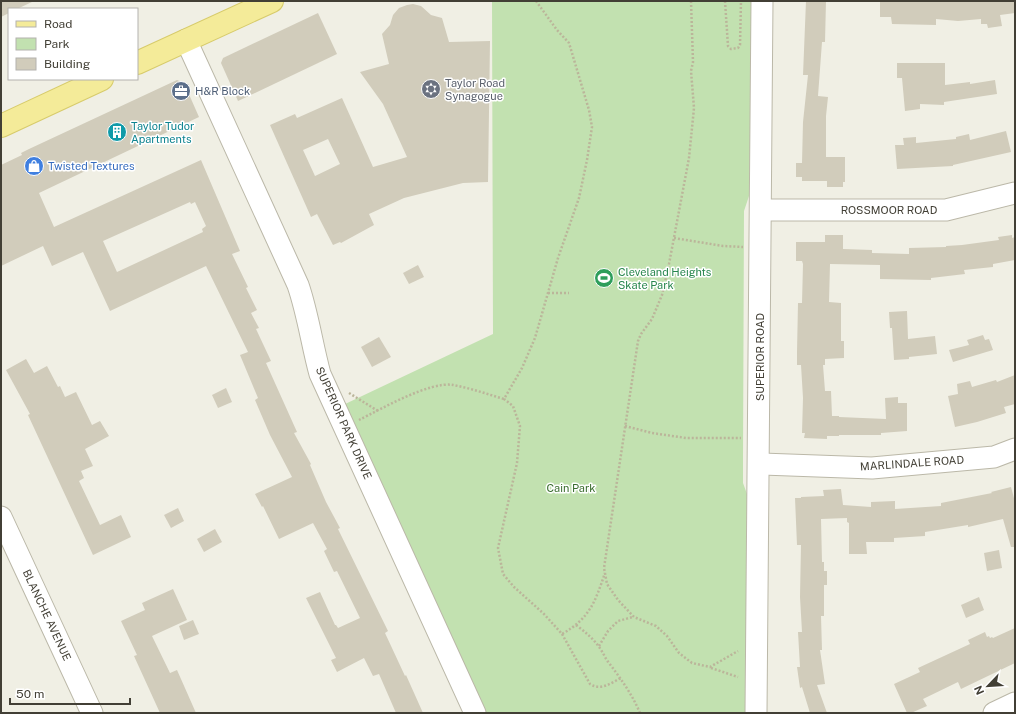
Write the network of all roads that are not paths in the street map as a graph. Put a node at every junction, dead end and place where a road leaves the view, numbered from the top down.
1 (272, 1) edge
2 (762, 1) edge
3 (186, 40) junction
4 (138, 63) edge
5 (100, 80) edge
6 (1, 126) edge
7 (1015, 193) edge
8 (761, 210) junction
9 (1015, 449) edge
10 (759, 464) junction
11 (1, 517) edge
12 (1015, 703) edge
13 (757, 712) edge
14 (92, 713) edge
15 (475, 713) edge
16 (994, 713) edge

1 - 3 main road
2 - 8 street, SUPERIOR ROAD
3 - 4 main road
3 - 15 street, SUPERIOR PARK DRIVE
5 - 6 main road
7 - 8 street, ROSSMOOR ROAD
8 - 10 street, SUPERIOR ROAD
9 - 10 street, MARLINDALE ROAD
10 - 13 street, SUPERIOR ROAD
11 - 14 street, BLANCHE AVENUE
12 - 16 street

